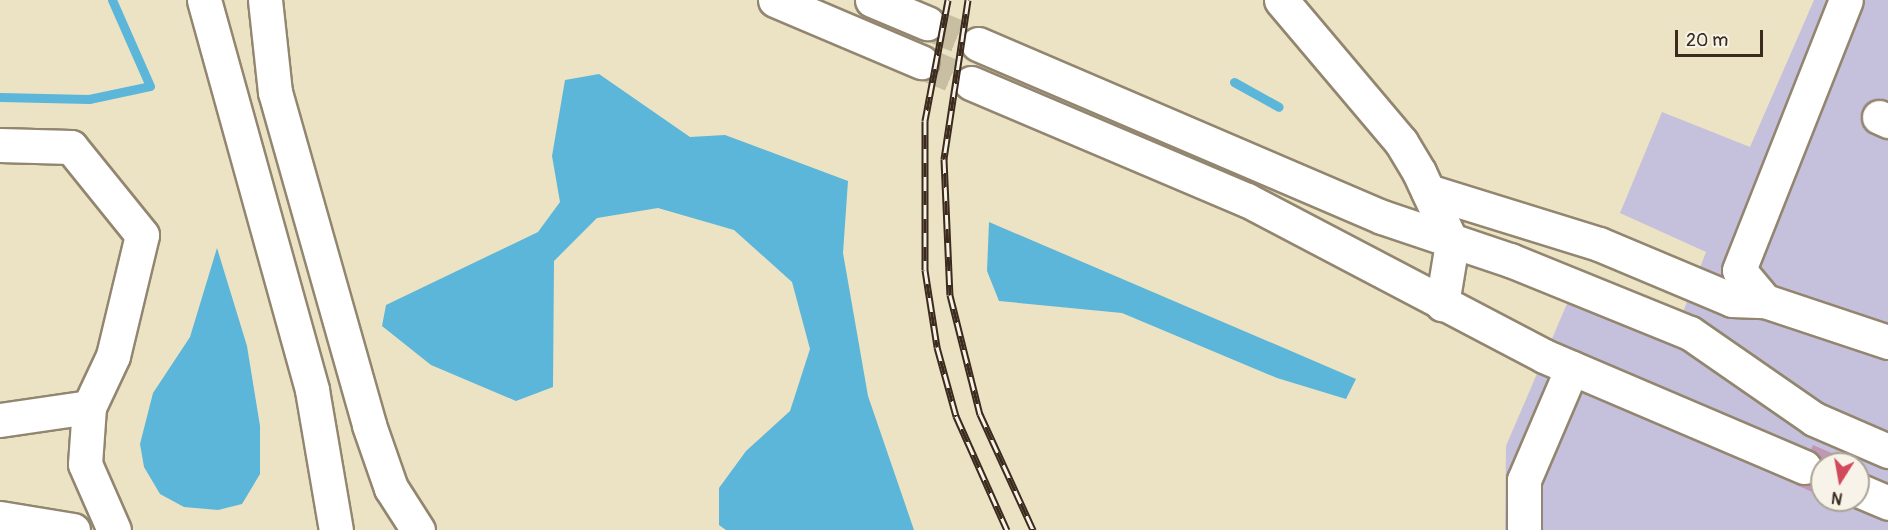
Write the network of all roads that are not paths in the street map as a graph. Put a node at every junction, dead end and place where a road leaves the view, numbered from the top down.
1 (204, 0) edge
2 (265, 0) edge
3 (775, 0) edge
4 (872, 0) edge
5 (1281, 0) edge
6 (1846, 0) edge
7 (927, 24) tunnel mouth
8 (978, 44) tunnel mouth
9 (921, 62) tunnel mouth
10 (971, 83) tunnel mouth
11 (0, 145) edge
12 (1428, 190) junction
13 (1452, 243) junction
14 (1765, 301) junction
15 (1442, 304) junction
16 (1888, 342) edge
17 (1558, 362) junction
18 (89, 407) junction
19 (0, 420) edge
20 (1888, 451) edge
21 (1804, 467) dead end
22 (1870, 495) edge
23 (1888, 503) edge
24 (0, 518) edge
25 (73, 530) edge
26 (114, 530) edge
27 (336, 530) edge
28 (418, 530) edge
29 (1524, 530) edge

1 - 27 street
2 - 28 street
3 - 9 street
4 - 7 street
5 - 12 street
6 - 14 street
8 - 13 street
10 - 15 street
11 - 18 street
12 - 13 street
12 - 14 street
13 - 15 street
13 - 20 street
14 - 16 street
15 - 17 street
17 - 21 street
17 - 29 street
18 - 19 street
18 - 26 street
22 - 23 street
24 - 25 street

